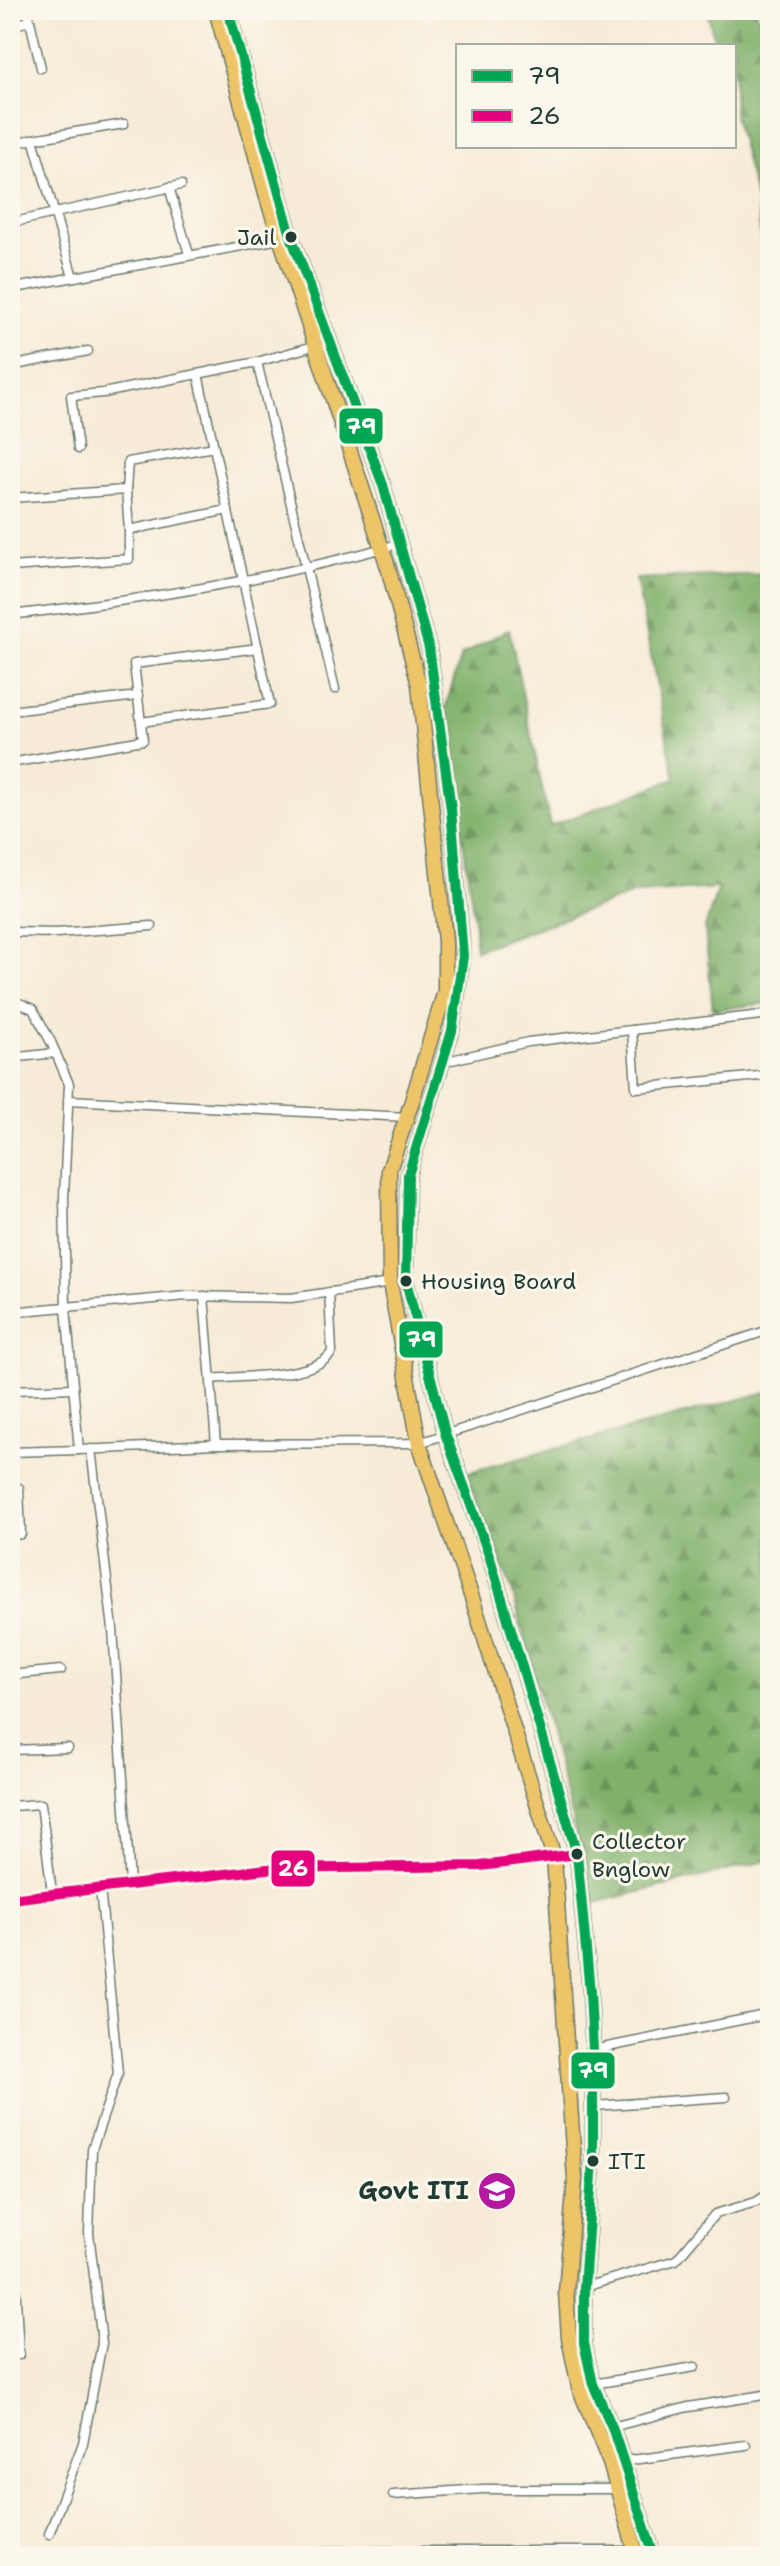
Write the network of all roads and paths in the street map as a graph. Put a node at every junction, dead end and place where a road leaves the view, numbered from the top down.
1 (27, 10) edge
2 (216, 10) edge
3 (228, 10) edge
4 (30, 21) junction
5 (10, 26) edge
6 (41, 68) dead end
7 (124, 124) dead end
8 (33, 139) junction
9 (10, 144) edge
10 (181, 185) dead end
11 (169, 187) junction
12 (53, 213) junction
13 (10, 223) edge
14 (286, 238) junction
15 (189, 254) junction
16 (73, 277) junction
17 (10, 289) edge
18 (322, 343) junction
19 (88, 351) dead end
20 (257, 362) junction
21 (10, 366) edge
22 (198, 374) junction
23 (214, 447) junction
24 (78, 449) dead end
25 (126, 490) junction
26 (10, 498) edge
27 (228, 510) junction
28 (129, 530) junction
29 (398, 544) junction
30 (382, 548) junction
31 (10, 567) edge
32 (306, 569) junction
33 (244, 581) junction
34 (10, 615) edge
35 (258, 648) junction
36 (335, 689) dead end
37 (138, 696) junction
38 (10, 711) edge
39 (141, 722) junction
40 (10, 763) edge
41 (152, 926) dead end
42 (10, 932) edge
43 (10, 999) edge
44 (770, 1014) edge
45 (632, 1030) junction
46 (56, 1053) junction
47 (10, 1058) edge
48 (443, 1062) junction
49 (770, 1075) edge
50 (68, 1100) junction
51 (407, 1117) junction
52 (406, 1281) junction
53 (390, 1283) junction
54 (329, 1292) junction
55 (204, 1296) junction
56 (66, 1308) junction
57 (10, 1312) edge
58 (766, 1331) dead end
59 (211, 1379) junction
60 (73, 1388) junction
61 (10, 1390) edge
62 (445, 1433) junction
63 (419, 1443) junction
64 (216, 1444) junction
65 (91, 1449) junction
66 (79, 1450) junction
67 (10, 1452) edge
68 (10, 1488) edge
69 (10, 1536) edge
70 (10, 1639) edge
71 (61, 1670) dead end
72 (11, 1674) edge
73 (14, 1709) dead end
74 (68, 1748) dead end
75 (10, 1750) edge
76 (10, 1806) edge
77 (577, 1854) junction
78 (554, 1857) junction
79 (130, 1884) junction
80 (100, 1888) junction
81 (52, 1893) junction
82 (10, 1899) edge
83 (770, 2014) edge
84 (593, 2050) junction
85 (726, 2097) dead end
86 (593, 2106) junction
87 (10, 2186) edge
88 (770, 2193) edge
89 (584, 2287) junction
90 (10, 2356) edge
91 (695, 2367) dead end
92 (593, 2384) junction
93 (770, 2394) edge
94 (612, 2427) junction
95 (746, 2445) dead end
96 (624, 2461) junction
97 (618, 2489) junction
98 (393, 2495) dead end
99 (49, 2534) dead end
100 (637, 2553) edge
101 (374, 2554) edge
102 (453, 2554) edge
103 (313, 2556) edge
104 (654, 2556) edge

1 - 4 street
2 - 14 main road
3 - 14 main road
4 - 5 street
4 - 6 street
7 - 8 street
8 - 9 street
8 - 12 street
10 - 11 street
11 - 12 street
11 - 15 street
12 - 13 street
12 - 16 street
14 - 15 street
14 - 18 main road
15 - 16 street
16 - 17 street
18 - 20 street
18 - 29 main road
18 - 30 main road
19 - 21 street
20 - 22 street
20 - 32 street
22 - 23 street
22 - 24 street
23 - 25 street
23 - 27 street
25 - 26 street
25 - 28 street
27 - 28 street
27 - 33 street
28 - 31 street
29 - 30 street
29 - 48 main road
30 - 32 street
30 - 51 main road
32 - 33 street
32 - 36 street
33 - 34 street
33 - 35 street
35 - 37 street
35 - 39 street
37 - 38 street
37 - 39 street
39 - 40 street
41 - 42 street
43 - 46 street
44 - 45 street
45 - 48 street
45 - 49 street
46 - 47 street
46 - 50 street
48 - 52 main road
50 - 51 street
50 - 56 street
51 - 53 main road
52 - 53 street
52 - 62 main road
53 - 54 street
53 - 63 main road
54 - 55 street
54 - 59 street
55 - 56 street
55 - 59 street
56 - 57 street
56 - 60 street
58 - 62 street
59 - 64 street
60 - 61 street
60 - 66 street
62 - 63 street
62 - 77 main road
63 - 64 street
63 - 78 main road
64 - 65 street
65 - 66 street
65 - 79 street
66 - 67 street
68 - 69 street
70 - 72 street
71 - 72 street
72 - 73 street
74 - 75 street
76 - 81 street
77 - 78 street
77 - 84 main road
78 - 79 street
78 - 97 main road
79 - 80 street
80 - 81 street
80 - 99 street
81 - 82 street
83 - 84 street
84 - 86 main road
85 - 86 street
86 - 89 main road
87 - 90 street
88 - 89 street
89 - 92 main road
91 - 92 street
92 - 94 main road
93 - 94 street
94 - 96 main road
95 - 96 street
96 - 104 main road
97 - 98 street
97 - 100 main road
100 - 102 street
101 - 102 street
101 - 103 street

